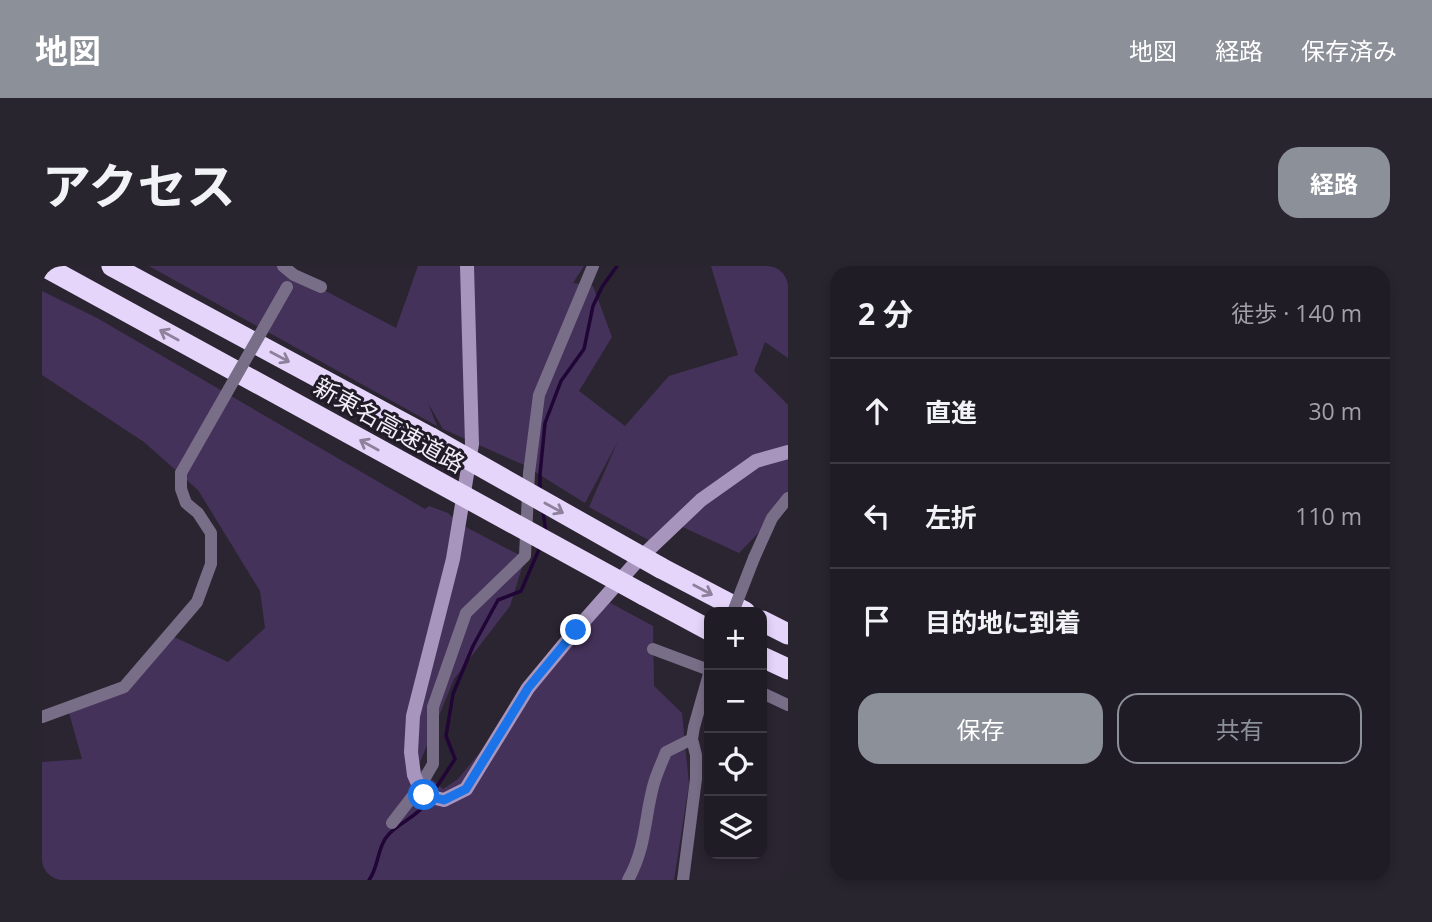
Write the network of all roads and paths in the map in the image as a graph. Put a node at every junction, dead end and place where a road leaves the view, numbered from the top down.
1 (44, 266) edge
2 (112, 266) edge
3 (283, 266) edge
4 (467, 266) edge
5 (593, 266) edge
6 (295, 270) edge
7 (321, 287) dead end
8 (788, 452) edge
9 (788, 498) edge
10 (735, 607) edge
11 (735, 607) edge
12 (767, 624) edge
13 (704, 627) edge
14 (788, 634) edge
15 (653, 649) dead end
16 (767, 659) edge
17 (788, 669) edge
18 (704, 670) edge
19 (704, 692) edge
20 (767, 695) edge
21 (788, 705) edge
22 (42, 717) edge
23 (692, 739) junction
24 (421, 792) junction
25 (392, 823) dead end
26 (628, 880) edge
27 (683, 880) edge

13 -> 1 highway, 新東名高速道路, bridge
2 -> 10 highway, 新東名高速道路, bridge
3 - 6 street
4 - 24 street
5 - 24 street
6 - 7 street
6 - 22 street, bridge
8 - 24 street
9 - 11 street, bridge
12 - 14 highway
15 - 18 street
16 - 17 highway
19 - 23 street
20 - 21 street
23 - 26 street
23 - 27 street
24 - 25 street

